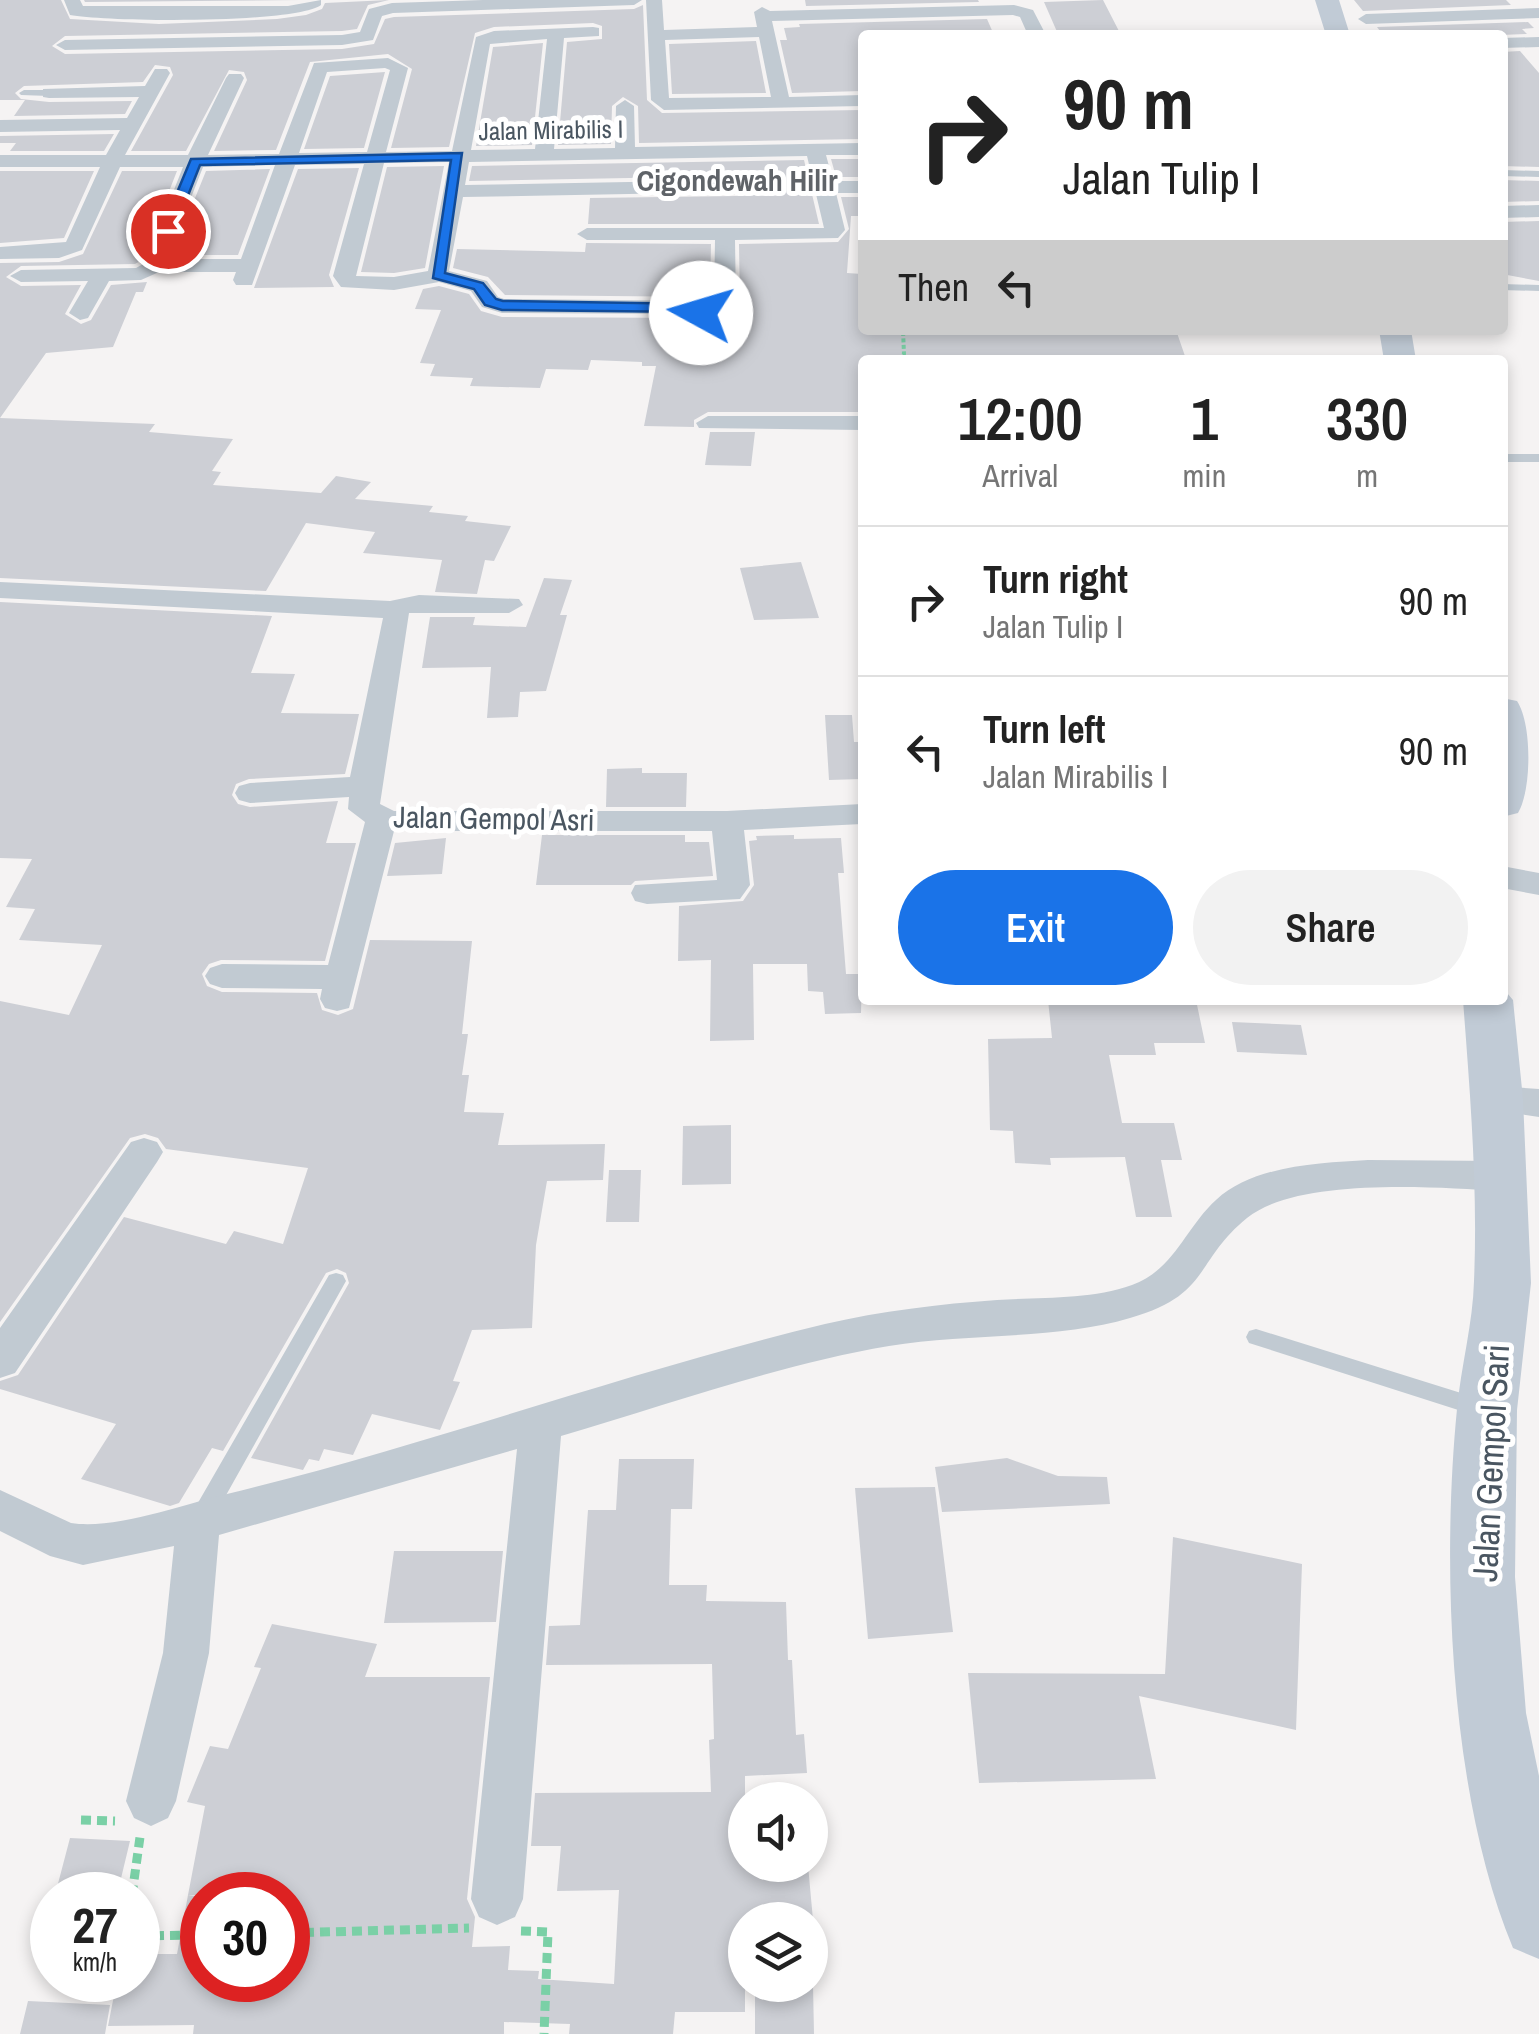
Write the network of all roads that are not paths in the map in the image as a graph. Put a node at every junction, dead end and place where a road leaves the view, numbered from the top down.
1 (72, 0) edge
2 (634, 0) edge
3 (654, 0) edge
4 (1327, 0) edge
5 (1356, 0) edge
6 (309, 5) edge
7 (904, 6) edge
8 (195, 7) edge
9 (1539, 14) edge
10 (762, 16) edge
11 (1371, 27) edge
12 (1036, 30) edge
13 (1336, 30) edge
14 (593, 32) dead end
15 (556, 33) junction
16 (655, 35) junction
17 (1539, 42) edge
18 (1508, 43) edge
19 (64, 45) dead end
20 (64, 73) dead end
21 (161, 73) dead end
22 (234, 78) dead end
23 (150, 91) junction
24 (24, 93) dead end
25 (50, 93) junction
26 (858, 102) edge
27 (782, 104) junction
28 (625, 106) dead end
29 (132, 124) junction
30 (0, 126) edge
31 (815, 150) junction
32 (858, 150) edge
33 (736, 152) junction
34 (625, 154) junction
35 (544, 155) junction
36 (458, 156) junction
37 (372, 158) junction
38 (285, 159) junction
39 (113, 160) junction
40 (196, 161) junction
41 (9, 167) edge
42 (1508, 172) edge
43 (1539, 174) edge
44 (858, 186) edge
45 (823, 188) junction
46 (453, 190) junction
47 (1508, 212) edge
48 (1539, 212) edge
49 (735, 216) junction
50 (858, 223) edge
51 (832, 224) junction
52 (586, 234) dead end
53 (0, 253) edge
54 (154, 266) junction
55 (102, 275) junction
56 (0, 277) edge
57 (429, 278) junction
58 (1508, 287) edge
59 (1539, 288) edge
60 (702, 308) junction
61 (80, 313) dead end
62 (702, 342) dead end
63 (858, 423) edge
64 (708, 424) dead end
65 (1508, 458) edge
66 (1539, 458) edge
67 (0, 590) edge
68 (509, 604) dead end
69 (390, 609) junction
70 (364, 786) junction
71 (250, 793) dead end
72 (858, 814) edge
73 (382, 819) junction
74 (727, 821) junction
75 (1508, 878) edge
76 (1539, 884) edge
77 (647, 893) dead end
78 (222, 976) dead end
79 (1489, 1005) edge
80 (1518, 1101) edge
81 (144, 1152) dead end
82 (1499, 1176) junction
83 (336, 1281) dead end
84 (1256, 1336) dead end
85 (0, 1361) edge
86 (1487, 1410) junction
87 (541, 1423) junction
88 (0, 1510) edge
89 (198, 1523) junction
90 (140, 1814) road end
91 (495, 1919) road end
92 (1539, 1922) edge

1 - 8 street
2 - 19 street
3 - 16 street
4 - 13 street
5 - 11 street
6 - 8 street
7 - 10 street
7 - 12 street
9 - 11 street
10 - 16 street
10 - 27 street
14 - 15 street
15 - 35 street
15 - 36 street
16 - 27 street
17 - 18 street
20 - 25 street
21 - 23 street
22 - 40 street
23 - 25 street
23 - 29 street
24 - 25 lane
26 - 27 street
28 - 34 street
29 - 30 street
29 - 39 street
31 - 32 street, Jalan Mirabilis I
31 - 33 street, Jalan Mirabilis I
31 - 45 street
33 - 34 street, Jalan Mirabilis I
33 - 49 street
34 - 35 street, Jalan Mirabilis I
35 - 36 street, Jalan Mirabilis I
36 - 37 street, Jalan Mirabilis I
36 - 46 street
37 - 38 street, Jalan Mirabilis I
37 - 38 street
37 - 57 street
38 - 40 street, Jalan Mirabilis I
38 - 54 street
39 - 40 street, Jalan Mirabilis I
39 - 41 street, Jalan Mirabilis I
39 - 53 street
40 - 54 street
42 - 43 lane
44 - 45 street
45 - 51 street
46 - 49 street
46 - 57 street
47 - 48 street
49 - 51 street
49 - 52 street
49 - 60 street
50 - 51 street
54 - 55 street
55 - 56 street
55 - 61 street
57 - 60 street
58 - 59 lane
60 - 62 street
63 - 64 street
65 - 66 lane
67 - 69 street
68 - 69 street
69 - 70 street, Jalan Gempol Asri
70 - 71 street
70 - 73 street, Jalan Gempol Asri
72 - 74 street, Jalan Gempol Asri
73 - 74 street, Jalan Gempol Asri
73 - 78 street
74 - 77 street
75 - 76 street
79 - 80 street, Jalan Gempol Sari
80 - 82 street, Jalan Gempol Sari
81 - 85 street
82 - 86 street, Jalan Gempol Sari
82 - 87 street
83 - 89 lane
84 - 86 lane
86 - 92 street, Jalan Gempol Sari
87 - 89 street
87 - 91 street
88 - 89 street
89 - 90 street

